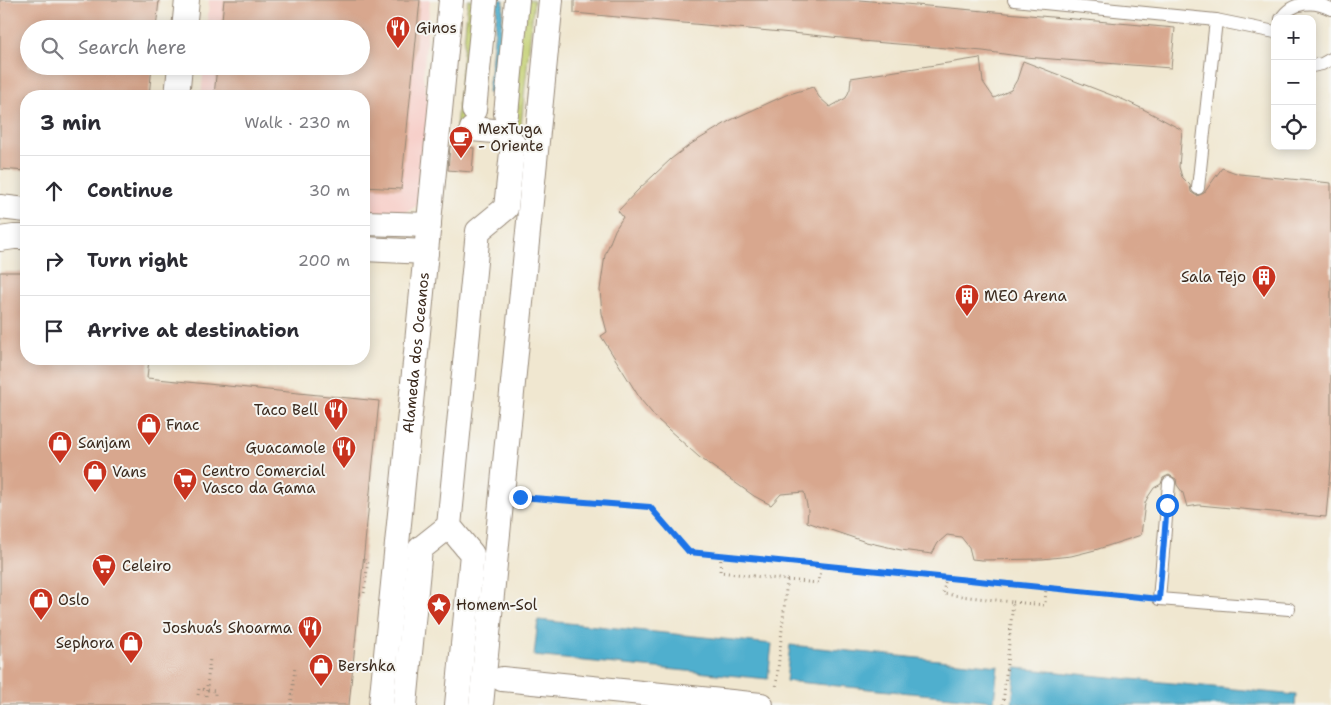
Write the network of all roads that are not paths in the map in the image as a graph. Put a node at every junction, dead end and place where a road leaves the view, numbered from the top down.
1 (187, 0) edge
2 (451, 0) edge
3 (485, 0) edge
4 (517, 0) edge
5 (550, 0) edge
6 (1014, 0) edge
7 (1146, 0) edge
8 (1307, 0) edge
9 (1331, 9) edge
10 (1142, 13) junction
11 (1284, 15) edge
12 (185, 20) edge
13 (1216, 20) junction
14 (1271, 31) edge
15 (1331, 59) edge
16 (1316, 65) edge
17 (179, 75) edge
18 (178, 90) edge
19 (506, 114) dead end
20 (1198, 188) dead end
21 (0, 207) edge
22 (20, 209) edge
23 (374, 223) edge
24 (429, 225) junction
25 (20, 237) edge
26 (0, 239) edge
27 (374, 250) edge
28 (426, 252) junction
29 (1170, 482) dead end
30 (449, 526) junction
31 (1290, 609) dead end
32 (502, 679) dead end
33 (768, 698) edge
34 (381, 705) edge
35 (405, 705) edge
36 (457, 705) edge
37 (480, 705) edge

1 - 12 street
2 - 24 street, Alameda dos Oceanos
3 - 30 street
4 - 19 street
5 - 37 street
6 - 10 lane
7 - 10 lane
8 - 9 lane
8 - 11 lane
10 - 13 lane
13 - 14 lane
13 - 20 lane
15 - 16 lane
17 - 18 street
21 - 22 street
23 - 24 street
23 - 27 street
24 - 28 street, Alameda dos Oceanos
25 - 26 street
27 - 28 street
28 - 34 street, Alameda dos Oceanos
29 - 31 lane
30 - 35 street
30 - 36 street
32 - 33 street

